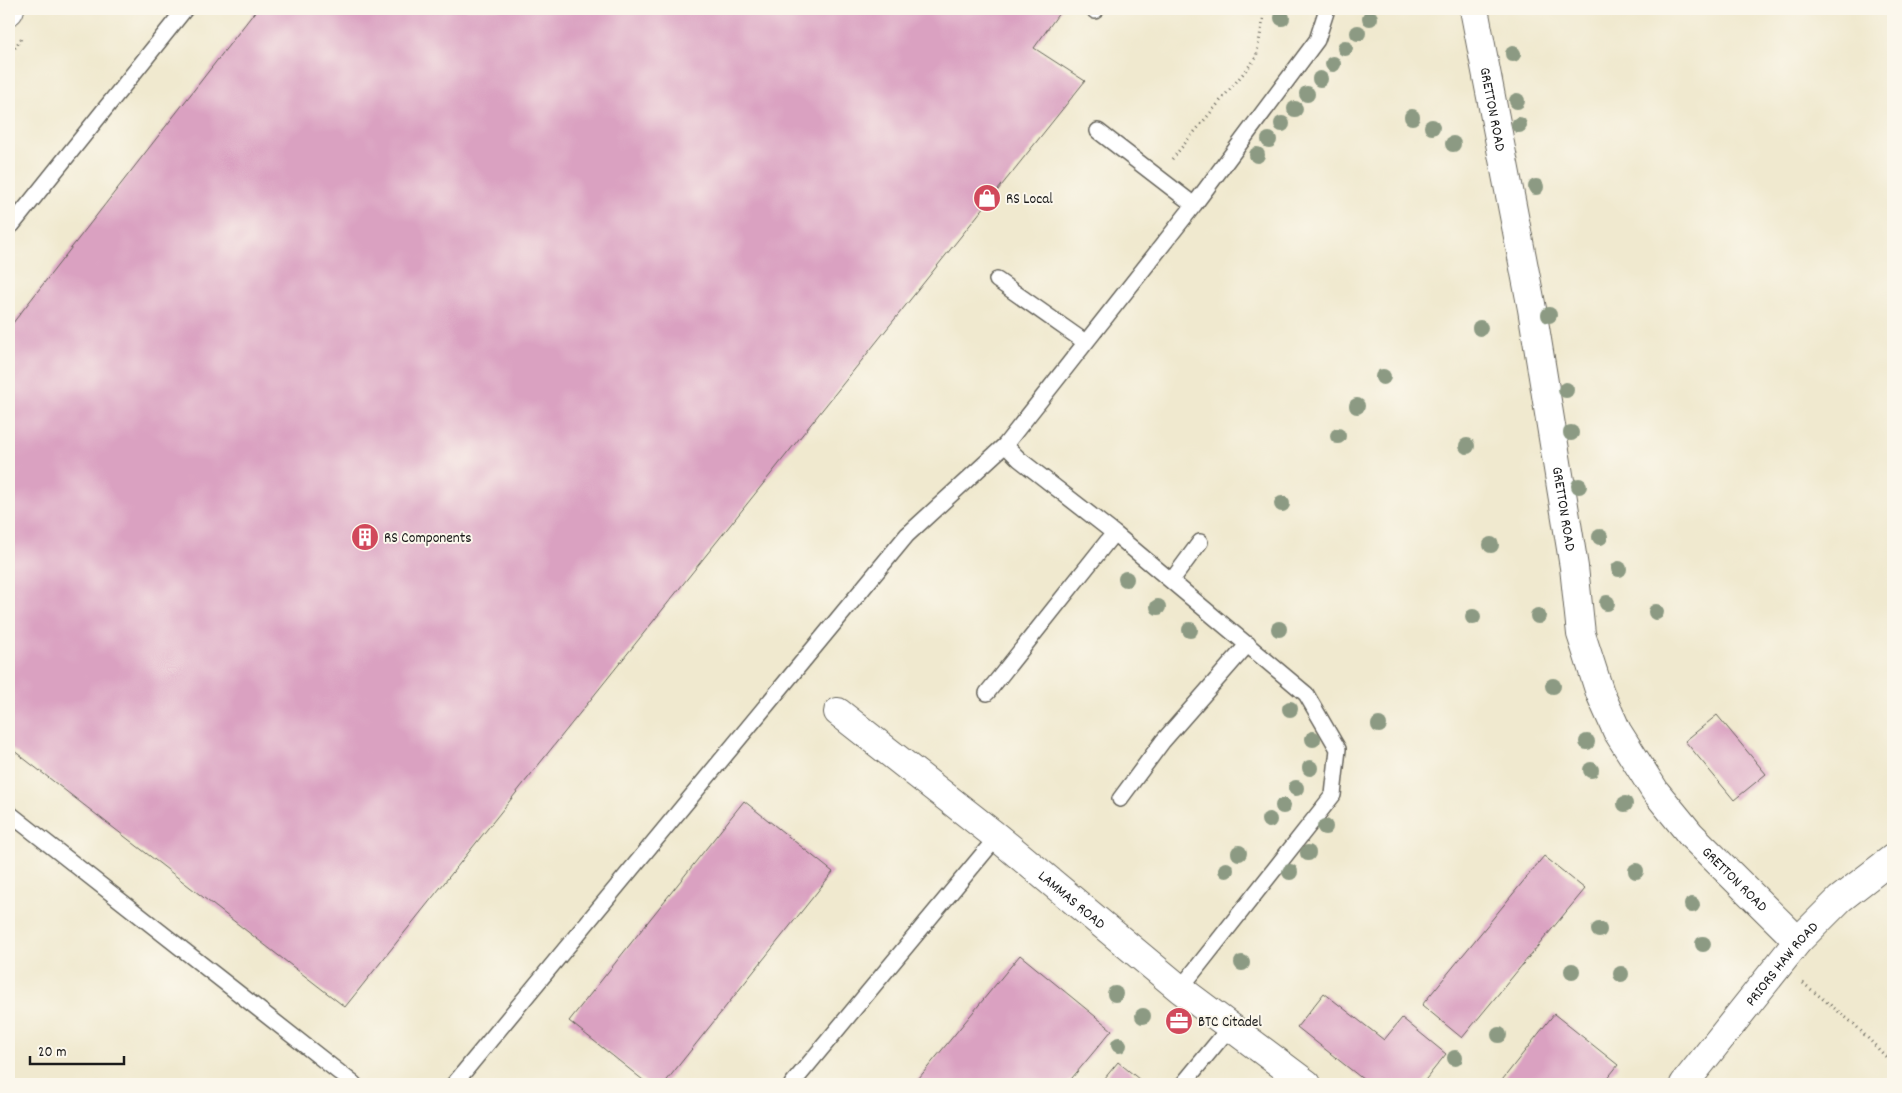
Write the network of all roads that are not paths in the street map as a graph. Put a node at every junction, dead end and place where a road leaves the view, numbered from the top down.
1 (185, 9) edge
2 (1327, 9) edge
3 (1474, 9) edge
4 (1098, 131) dead end
5 (1194, 205) junction
6 (9, 222) edge
7 (997, 280) dead end
8 (1085, 342) junction
9 (1005, 445) junction
10 (1114, 533) junction
11 (1200, 542) dead end
12 (1172, 580) junction
13 (1248, 644) junction
14 (987, 694) dead end
15 (838, 712) dead end
16 (1120, 799) dead end
17 (9, 813) edge
18 (998, 837) junction
19 (1893, 858) edge
20 (1798, 941) junction
21 (1180, 989) junction
22 (1230, 1027) junction
23 (354, 1084) edge
24 (454, 1084) edge
25 (792, 1084) edge
26 (1182, 1084) edge
27 (1306, 1084) edge
28 (1684, 1084) edge

1 - 6 lane
2 - 5 lane
3 - 20 street, GRETTON ROAD
4 - 5 lane
5 - 8 lane
7 - 8 lane
8 - 9 lane
9 - 10 lane
9 - 24 lane
10 - 12 lane
10 - 14 lane
11 - 12 lane
12 - 13 lane
13 - 16 lane
13 - 21 lane
15 - 18 street, LAMMAS ROAD
17 - 23 lane
18 - 21 street, LAMMAS ROAD
18 - 25 lane
19 - 20 street, PRIORS HAW ROAD
20 - 28 street, PRIORS HAW ROAD
21 - 22 street, LAMMAS ROAD
22 - 26 lane
22 - 27 street, LAMMAS ROAD

